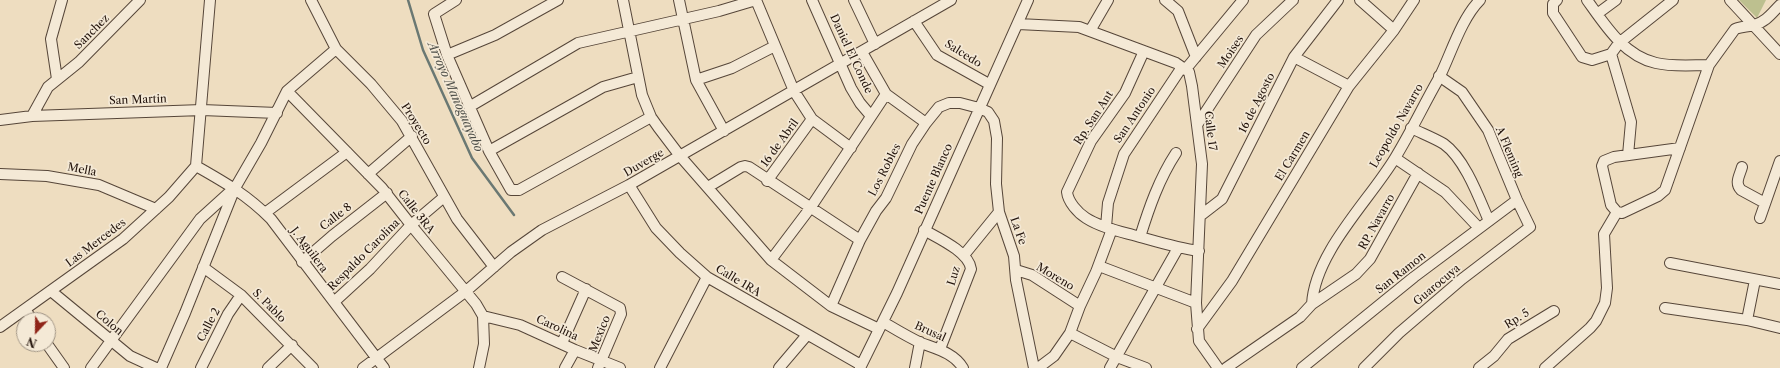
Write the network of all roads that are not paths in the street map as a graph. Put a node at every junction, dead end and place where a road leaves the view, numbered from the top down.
1 (62, 0) edge
2 (140, 0) edge
3 (210, 0) edge
4 (311, 0) edge
5 (456, 0) edge
6 (558, 0) edge
7 (623, 0) edge
8 (679, 0) edge
9 (756, 0) edge
10 (812, 0) edge
11 (951, 0) edge
12 (1028, 0) edge
13 (1108, 0) edge
14 (1166, 0) edge
15 (1243, 0) edge
16 (1293, 0) edge
17 (1338, 0) edge
18 (1414, 0) edge
19 (1480, 0) edge
20 (1557, 0) edge
21 (1587, 0) edge
22 (1616, 0) edge
23 (1673, 0) edge
24 (1730, 0) edge
25 (856, 1) edge
26 (1365, 2) edge
27 (1780, 5) edge
28 (1597, 14) junction
29 (683, 18) junction
30 (914, 21) junction
31 (1018, 24) junction
32 (1754, 25) junction
33 (1394, 30) junction
34 (1090, 31) junction
35 (629, 32) junction
36 (1619, 43) junction
37 (875, 44) junction
38 (775, 46) junction
39 (336, 49) junction
40 (1144, 51) junction
41 (862, 52) junction
42 (1611, 54) junction
43 (1780, 54) edge
44 (447, 55) junction
45 (1196, 57) junction
46 (1294, 57) junction
47 (842, 64) junction
48 (1709, 66) junction
49 (1183, 69) junction
50 (1439, 76) junction
51 (638, 77) junction
52 (57, 79) junction
53 (696, 80) junction
54 (989, 84) junction
55 (1349, 86) junction
56 (287, 91) junction
57 (794, 91) junction
58 (886, 94) junction
59 (469, 107) junction
60 (979, 108) junction
61 (202, 110) junction
62 (276, 113) junction
63 (32, 116) junction
64 (871, 116) junction
65 (651, 117) junction
66 (812, 119) junction
67 (0, 120) edge
68 (926, 123) junction
69 (1197, 124) junction
70 (1410, 128) junction
71 (724, 131) junction
72 (412, 136) junction
73 (850, 148) junction
74 (1680, 148) junction
75 (489, 151) junction
76 (348, 152) junction
77 (1176, 153) dead end
78 (1628, 155) junction
79 (680, 156) junction
80 (1395, 158) junction
81 (1780, 160) edge
82 (196, 166) junction
83 (1742, 167) dead end
84 (1418, 173) junction
85 (0, 174) edge
86 (368, 174) junction
87 (767, 181) junction
88 (629, 186) junction
89 (708, 187) junction
90 (235, 188) junction
91 (387, 193) junction
92 (444, 197) junction
93 (1517, 200) junction
94 (1765, 202) junction
95 (810, 207) junction
96 (156, 209) junction
97 (999, 212) junction
98 (1617, 212) junction
99 (265, 213) junction
100 (1200, 216) junction
101 (1760, 218) dead end
102 (1489, 221) junction
103 (411, 225) junction
104 (1530, 227) joint
105 (1109, 228) junction
106 (1479, 228) junction
107 (924, 230) junction
108 (1140, 237) junction
109 (860, 240) junction
110 (1178, 248) junction
111 (1199, 251) junction
112 (964, 255) junction
113 (771, 260) junction
114 (302, 262) junction
115 (1670, 263) dead end
116 (494, 266) junction
117 (1099, 266) junction
118 (203, 267) junction
119 (1016, 270) junction
120 (707, 277) junction
121 (562, 278) dead end
122 (1755, 280) junction
123 (1780, 284) edge
124 (1156, 288) junction
125 (586, 289) junction
126 (51, 291) junction
127 (465, 292) junction
128 (241, 295) junction
129 (334, 302) junction
130 (1196, 303) junction
131 (1312, 304) junction
132 (831, 306) junction
133 (1080, 306) junction
134 (1665, 308) dead end
135 (25, 309) junction
136 (1554, 311) dead end
137 (27, 312) edge
138 (483, 316) junction
139 (1747, 320) junction
140 (881, 326) junction
141 (0, 327) edge
142 (1780, 328) edge
143 (1197, 329) junction
144 (1070, 333) junction
145 (807, 335) junction
146 (112, 341) junction
147 (920, 342) junction
148 (562, 343) junction
149 (292, 345) junction
150 (940, 349) junction
151 (574, 350) junction
152 (53, 352) edge
153 (1117, 357) junction
154 (376, 358) junction
155 (600, 364) edge
156 (861, 366) edge
157 (64, 368) edge
158 (91, 368) edge
159 (156, 368) edge
160 (161, 368) edge
161 (201, 368) edge
162 (268, 368) edge
163 (313, 368) edge
164 (363, 368) edge
165 (384, 368) edge
166 (479, 368) edge
167 (565, 368) edge
168 (620, 368) edge
169 (660, 368) edge
170 (779, 368) edge
171 (915, 368) edge
172 (963, 368) edge
173 (1034, 368) edge
174 (1038, 368) edge
175 (1110, 368) edge
176 (1146, 368) edge
177 (1218, 368) edge
178 (1226, 368) edge
179 (1302, 368) edge
180 (1364, 368) edge
181 (1479, 368) edge
182 (1545, 368) edge

1 - 52 street
2 - 52 street, Sanchez
3 - 61 street
4 - 39 street, Proyecto
5 - 44 street
6 - 44 street
7 - 35 street, Brusal
8 - 29 street
9 - 29 street
9 - 38 street
10 - 47 street, Daniel El Conde
11 - 30 street, Duverge
12 - 31 street, Puente Blanco
13 - 34 street
14 - 45 street
15 - 45 street, San Antonio
16 - 69 street, Moises
17 - 46 street, 16 de Agosto
18 - 33 street, El Carmen
19 - 50 street, Leopoldo Navarro
20 - 42 street
21 - 28 street
22 - 28 street
23 - 36 street
24 - 32 street
25 - 37 street
26 - 33 street
27 - 32 street
28 - 36 street
29 - 35 street
29 - 53 street
30 - 37 street, Duverge
30 - 54 street, Salcedo
31 - 34 street
31 - 54 street, Puente Blanco
32 - 43 street
32 - 48 street
33 - 55 street, El Carmen
34 - 40 street
35 - 51 street, Brusal
35 - 59 street
36 - 42 street
36 - 48 street
37 - 41 street, Duverge
38 - 53 street
38 - 57 street
39 - 56 street
39 - 72 street, Proyecto
40 - 49 street
40 - 105 street, Rp. San Ant
41 - 47 street, Duverge
41 - 58 street
42 - 78 street
44 - 59 street
45 - 49 street, San Antonio
46 - 55 street
46 - 100 street, 16 de Agosto
47 - 57 street, Duverge
47 - 64 street, Daniel El Conde
48 - 74 street
49 - 69 street, Calle 17
49 - 105 street, San Antonio
50 - 70 street, Leopoldo Navarro
50 - 93 street, A Fleming
51 - 65 street, Brusal
51 - 75 street
52 - 63 street, Sanchez
53 - 71 street
54 - 60 street, Puente Blanco
55 - 143 street, El Carmen
56 - 62 street
56 - 76 street, Calle 3RA
57 - 66 street
57 - 71 street, Duverge
58 - 64 street
58 - 68 street
59 - 75 street
60 - 68 street, Los Robles
60 - 97 street, La Fe
60 - 107 street, Puente Blanco
61 - 62 street, San Martin
61 - 63 street, San Martin
61 - 82 street
62 - 90 street
63 - 67 street, San Martin
64 - 73 street
65 - 75 street
65 - 79 street, Brusal
66 - 73 street
66 - 87 street, 16 de Abril
68 - 109 street, Los Robles
69 - 100 street, Calle 17
70 - 80 street, Leopoldo Navarro
70 - 102 street
71 - 79 street, Duverge
72 - 86 street
72 - 92 street, Proyecto
73 - 95 street
74 - 78 street
74 - 98 street
76 - 86 street, Calle 3RA
76 - 99 street
77 - 108 street
78 - 98 street
79 - 88 street, Duverge
79 - 89 street, Brusal
80 - 84 street
80 - 131 street, Leopoldo Navarro
81 - 94 street
82 - 90 street, J. Aguilera
82 - 96 street, Las Mercedes
83 - 94 street
84 - 106 street
84 - 131 street, RP. Navarro
85 - 96 street, Mella
86 - 91 street, Calle 3RA
87 - 89 street
87 - 95 street
88 - 116 street, Duverge
88 - 120 street, Calle 1RA
89 - 113 street, Brusal
90 - 99 street, J. Aguilera
90 - 118 street
90 - 146 street
91 - 103 street, Calle 3RA
91 - 114 street, Calle 8
92 - 103 street, Respaldo Carolina
92 - 116 street, Proyecto
93 - 102 street, San Ramon
93 - 104 street, A Fleming
94 - 101 street
95 - 109 street
95 - 113 street
96 - 126 street, Las Mercedes
97 - 112 street
97 - 119 street, La Fe
98 - 182 street
99 - 114 street, J. Aguilera
100 - 111 street, Calle 17
102 - 106 street, San Ramon
103 - 127 street, Calle 3RA
103 - 129 street, Respaldo Carolina
104 - 180 street, Guarocuya
105 - 108 street, Rp. San Ant
105 - 117 street, San Antonio
106 - 179 street, San Ramon
107 - 112 street, Luz
107 - 140 street, Puente Blanco
108 - 110 street, Rp. San Ant
109 - 132 street, Los Robles
110 - 111 street, Rp. San Ant
110 - 124 street
111 - 130 street, Calle 17
112 - 150 street, Luz
113 - 132 street, Brusal
114 - 129 street, J. Aguilera
115 - 122 street
116 - 127 street, Duverge
117 - 124 street
117 - 133 street, San Antonio
118 - 128 street, S. Pablo
118 - 160 street
119 - 133 street, Moreno
119 - 173 street, La Fe
120 - 145 street, Calle 1RA
120 - 169 street
121 - 125 street
122 - 123 street
122 - 139 street
124 - 130 street
124 - 153 street
125 - 148 street
125 - 155 street, Mexico
126 - 135 street, Las Mercedes
126 - 146 street, Colon
127 - 138 street, Calle 3RA
127 - 154 street, Duverge
128 - 149 street, S. Pablo
128 - 161 street, Calle 2
129 - 154 street, J. Aguilera
130 - 143 street, Calle 17
131 - 178 street, RP. Navarro
132 - 140 street, Brusal
133 - 144 street, San Antonio
134 - 139 street
135 - 137 street
135 - 141 street, Las Mercedes
136 - 181 street, Rp. 5
138 - 148 street, Carolina
138 - 166 street
139 - 142 street
140 - 147 street, Brusal
140 - 156 street, Puente Blanco
143 - 177 street, Calle 17
144 - 153 street
144 - 174 street, San Antonio
145 - 156 street, Calle 1RA
145 - 170 street
146 - 158 street
146 - 159 street, Colon
147 - 150 street, Brusal
147 - 171 street
148 - 151 street, Carolina
149 - 162 street
149 - 163 street, S. Pablo
150 - 172 street, Brusal
151 - 155 street, Carolina
151 - 167 street
152 - 157 street
153 - 175 street
153 - 176 street
154 - 164 street, Duverge
154 - 165 street, J. Aguilera
155 - 168 street, Carolina

